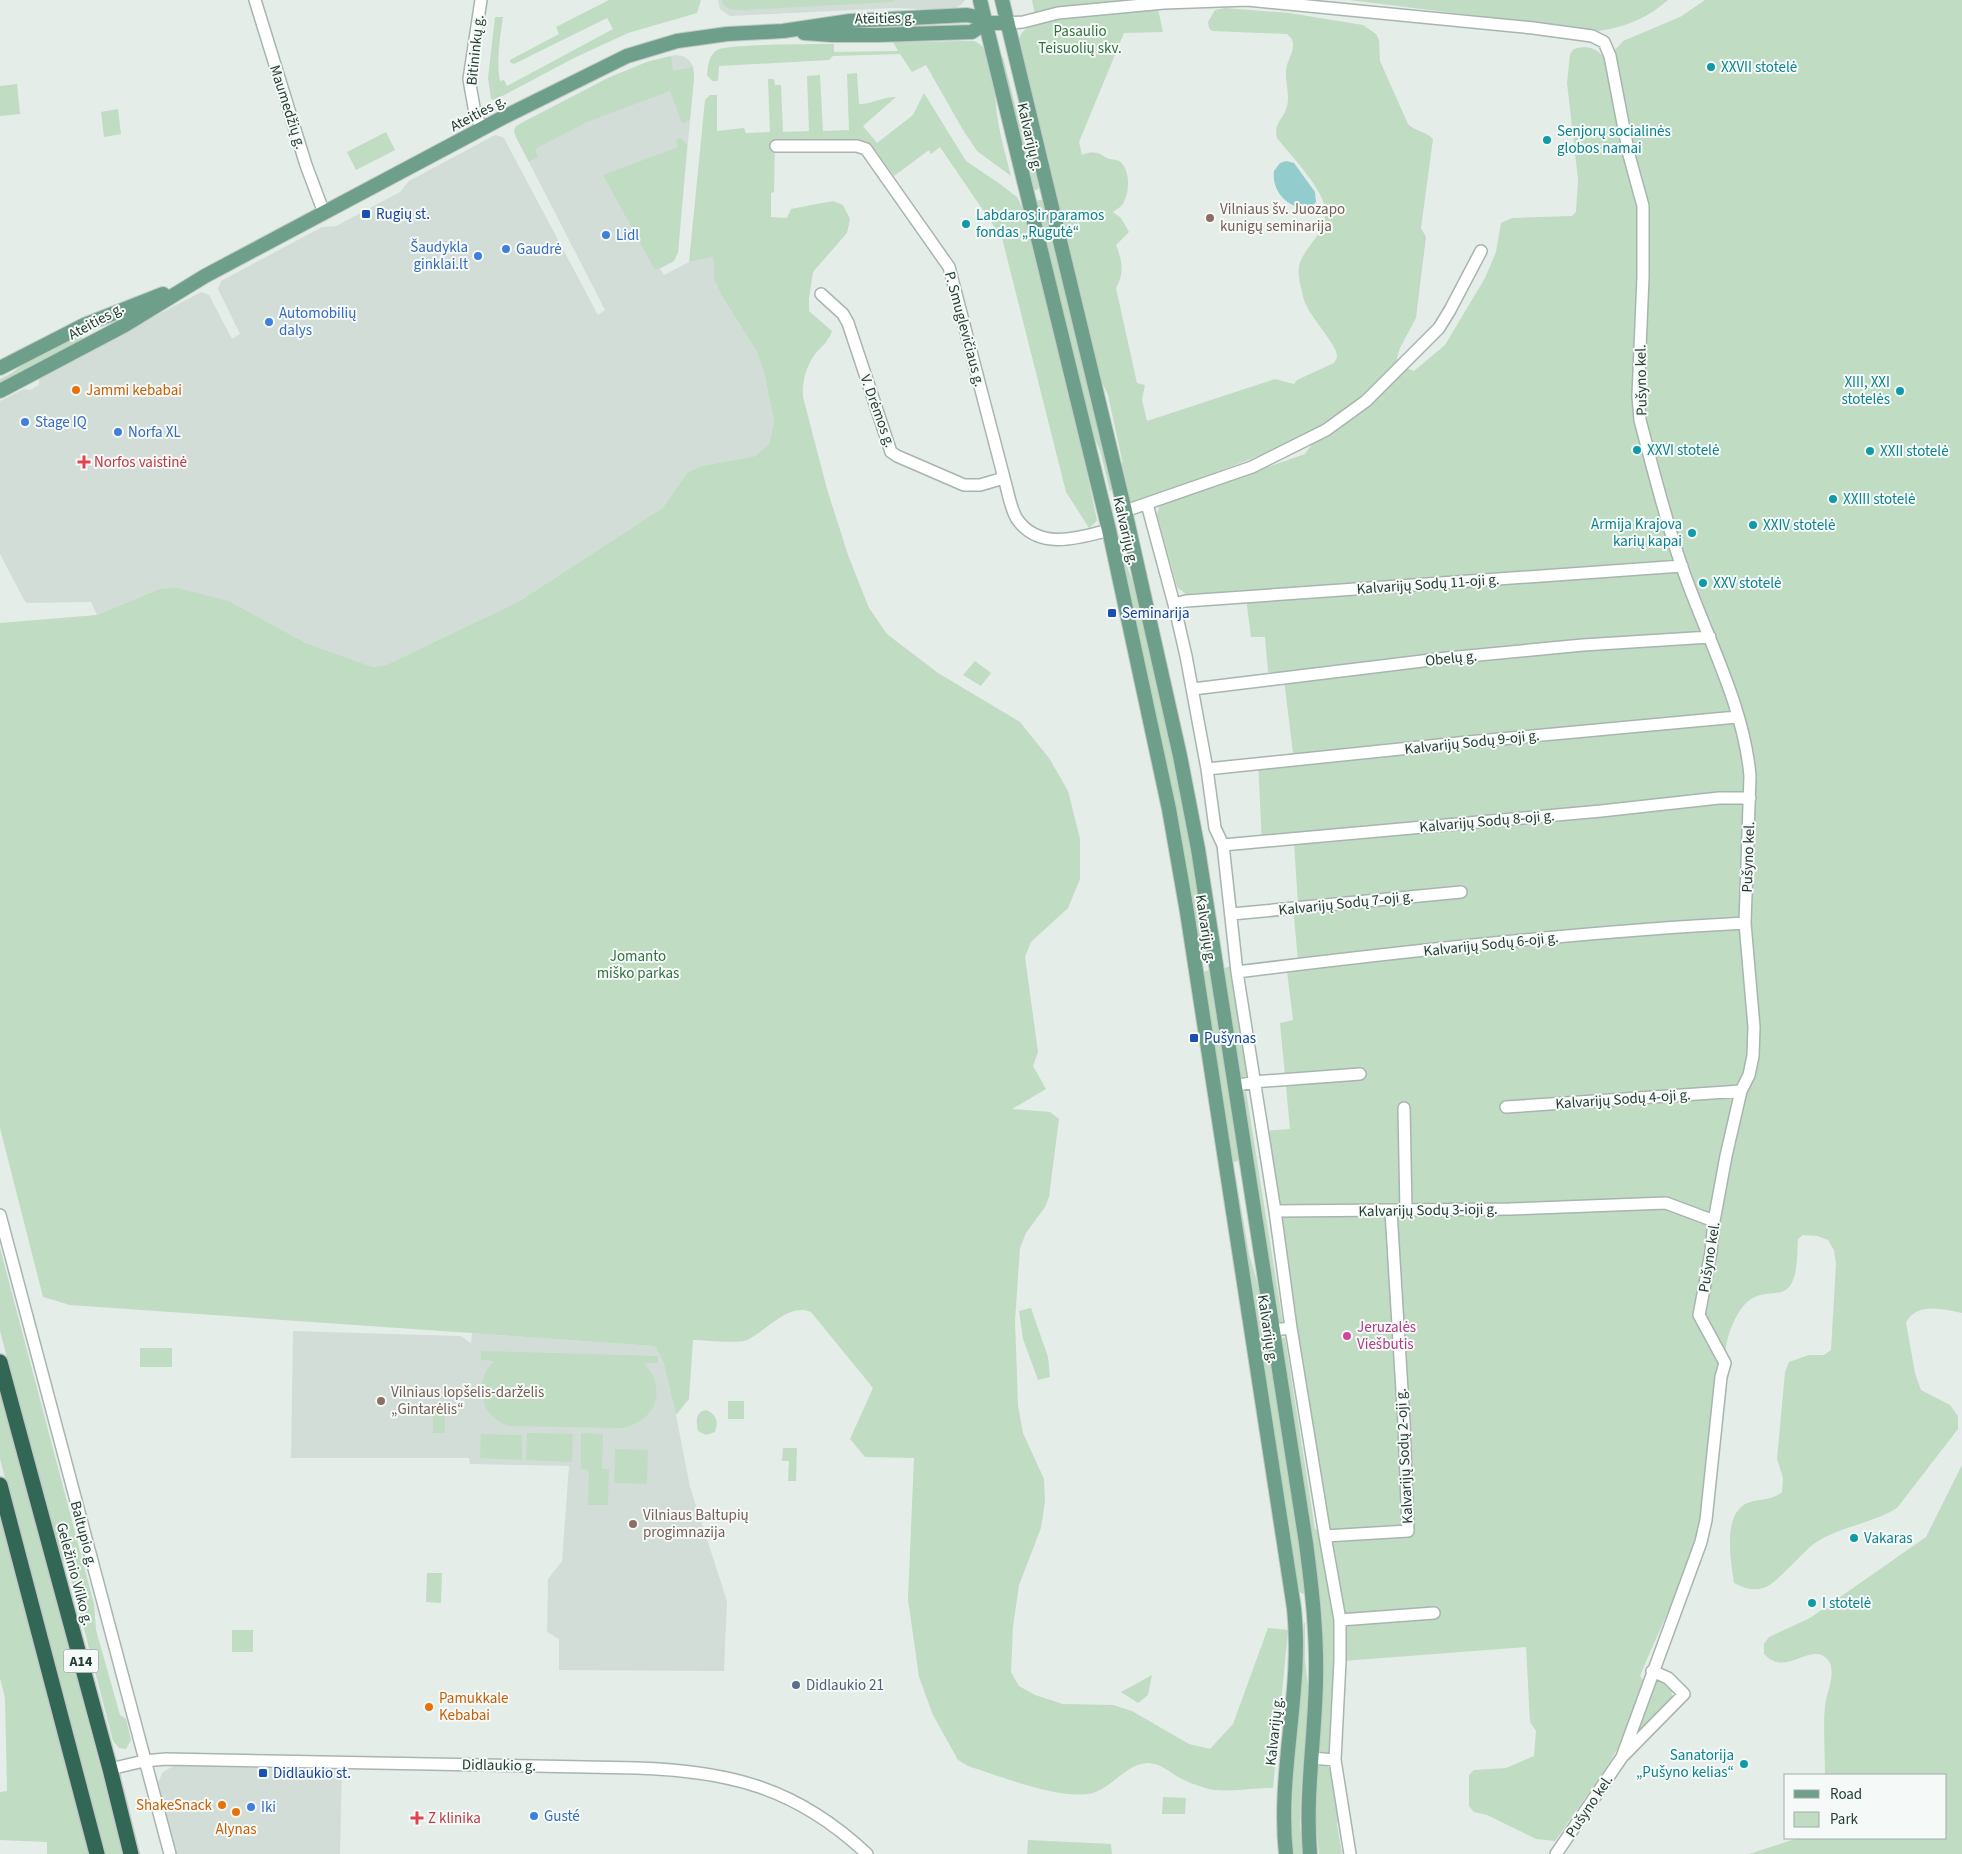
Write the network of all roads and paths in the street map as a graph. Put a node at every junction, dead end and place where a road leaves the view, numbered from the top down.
1 (255, 0) edge
2 (481, 0) edge
3 (980, 0) edge
4 (1002, 0) edge
5 (986, 23) junction
6 (1008, 23) junction
7 (482, 129) junction
8 (776, 146) dead end
9 (324, 213) junction
10 (1481, 251) dead end
11 (205, 276) junction
12 (821, 294) dead end
13 (84, 325) junction
14 (90, 343) junction
15 (0, 368) edge
16 (0, 391) edge
17 (1004, 478) junction
18 (1147, 504) junction
19 (1126, 518) junction
20 (1109, 530) junction
21 (1682, 566) junction
22 (1174, 604) junction
23 (1710, 637) junction
24 (1193, 689) junction
25 (1737, 717) junction
26 (1206, 769) junction
27 (1750, 798) junction
28 (1223, 846) junction
29 (1461, 892) dead end
30 (1232, 914) junction
31 (1745, 923) junction
32 (1237, 972) junction
33 (1360, 1074) dead end
34 (1253, 1082) junction
35 (1235, 1086) junction
36 (1741, 1091) junction
37 (1506, 1107) dead end
38 (1404, 1108) dead end
39 (1247, 1164) junction
40 (1227, 1167) junction
41 (1275, 1211) junction
42 (1391, 1211) junction
43 (1406, 1211) junction
44 (0, 1214) edge
45 (1714, 1221) junction
46 (1290, 1328) junction
47 (1273, 1330) junction
48 (0, 1362) edge
49 (0, 1485) edge
50 (1325, 1536) junction
51 (1314, 1606) junction
52 (1294, 1608) junction
53 (1434, 1613) dead end
54 (1340, 1620) junction
55 (1652, 1671) junction
56 (1622, 1757) junction
57 (1311, 1758) junction
58 (1335, 1760) junction
59 (144, 1761) junction
60 (110, 1769) junction
61 (97, 1854) edge
62 (130, 1854) edge
63 (170, 1854) edge
64 (867, 1854) edge
65 (1286, 1854) edge
66 (1310, 1854) edge
67 (1350, 1854) edge
68 (1556, 1854) edge

1 - 9 street, Maumedžių g.
2 - 7 street, Bitininkų g.
3 - 5 main road, Kalvarijų g.
4 - 6 main road, Kalvarijų g.
5 - 6 main road, Ateities g.
5 - 7 main road, Ateities g.
5 - 20 main road, Kalvarijų g.
6 - 19 main road, Kalvarijų g.
6 - 21 street, Pušyno kel.
7 - 9 main road, Ateities g.
8 - 17 street, P. Smuglevičiaus g.
9 - 11 main road, Ateities g.
10 - 18 street
11 - 13 main road, Ateities g.
11 - 14 main road, Ateities g.
12 - 17 street, V. Drėmos g.
13 - 14 main road
13 - 15 main road, Ateities g.
14 - 16 main road, Ateities g.
17 - 20 street, P. Smuglevičiaus g.
18 - 19 street
18 - 22 street
19 - 20 main road
19 - 35 main road, Kalvarijų g.
20 - 40 main road, Kalvarijų g.
21 - 22 street, Kalvarijų Sodų 11-oji g.
21 - 23 street, Pušyno kel.
22 - 24 street
23 - 24 street, Obelų g.
23 - 25 street, Pušyno kel.
24 - 26 street
25 - 26 street, Kalvarijų Sodų 9-oji g.
25 - 27 street, Pušyno kel.
26 - 28 street
27 - 28 street, Kalvarijų Sodų 8-oji g.
27 - 31 street, Pušyno kel.
28 - 30 street
29 - 30 street, Kalvarijų Sodų 7-oji g.
30 - 32 street
31 - 32 street, Kalvarijų Sodų 6-oji g.
31 - 36 street, Pušyno kel.
32 - 34 street
33 - 34 street
34 - 35 street
34 - 41 street
35 - 39 main road, Kalvarijų g.
36 - 37 street, Kalvarijų Sodų 4-oji g.
36 - 45 street, Pušyno kel.
38 - 43 street
39 - 40 main road
39 - 47 main road, Kalvarijų g.
40 - 52 main road, Kalvarijų g.
41 - 42 street, Kalvarijų Sodų 3-ioji g.
41 - 46 street
42 - 43 street, Kalvarijų Sodų 3-ioji g.
42 - 50 street, Kalvarijų Sodų 2-oji g.
43 - 45 street, Kalvarijų Sodų 3-ioji g.
44 - 59 street, Baltupio g.
45 - 55 street, Pušyno kel.
46 - 47 street
46 - 50 street
47 - 51 main road, Kalvarijų g.
48 - 60 highway, Geležinio Vilko g. / A14
49 - 61 highway, A14
50 - 54 street
51 - 52 main road
51 - 57 main road, Kalvarijų g.
52 - 65 main road, Kalvarijų g.
53 - 54 street
54 - 58 street
55 - 56 street, Pušyno kel.
55 - 56 street, Pušyno kel.
56 - 68 street, Pušyno kel.
57 - 58 street
57 - 66 main road, Kalvarijų g.
58 - 67 street
59 - 60 street, Didlaukio g.
59 - 63 street, Baltupio g.
59 - 64 street, Didlaukio g.
60 - 62 highway, Geležinio Vilko g. / A14

